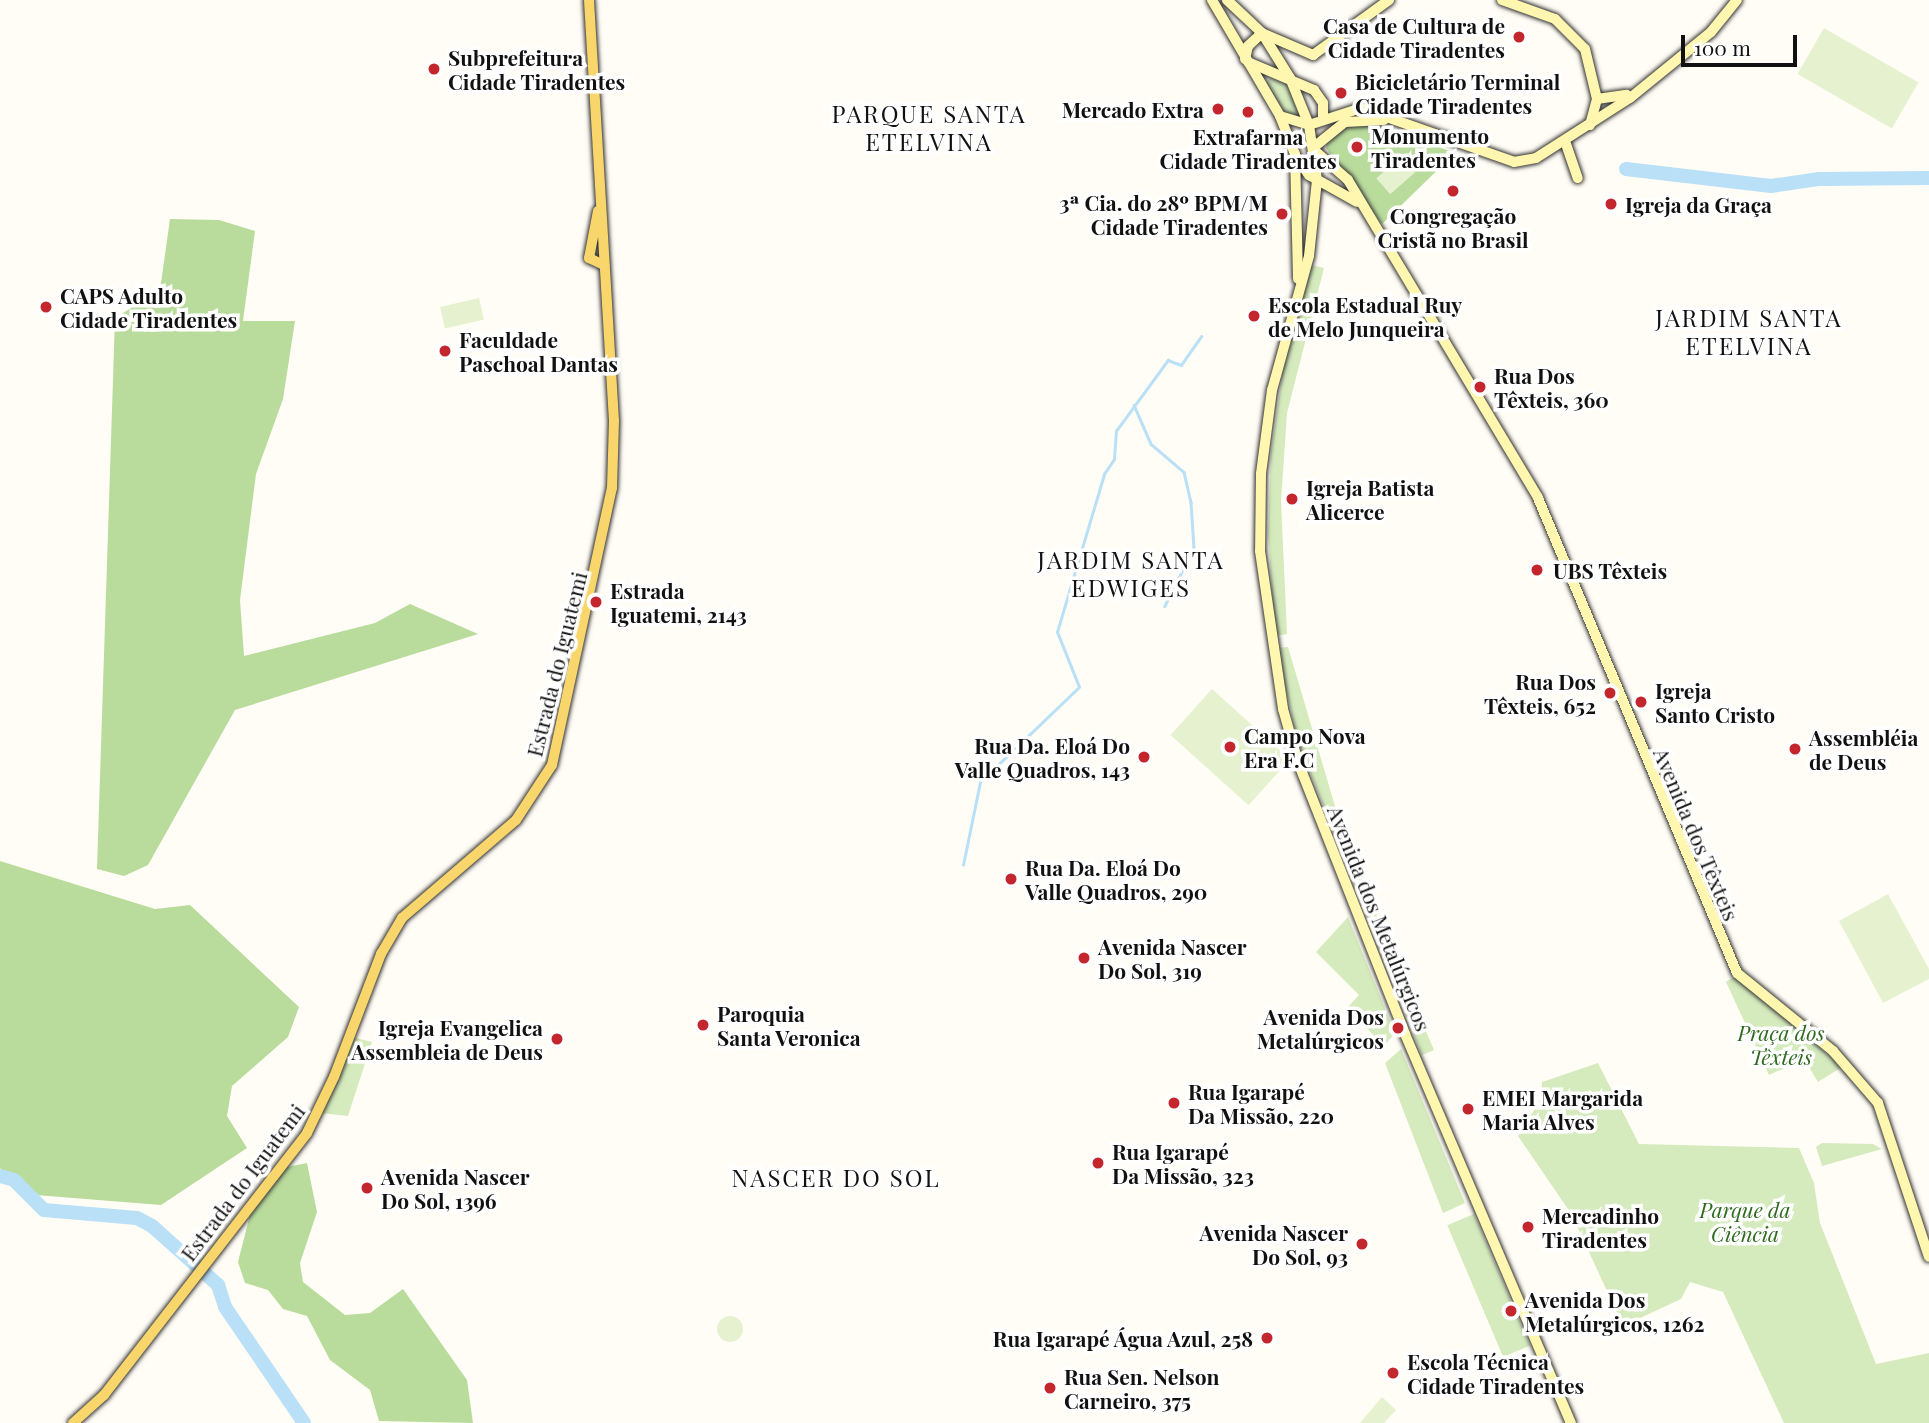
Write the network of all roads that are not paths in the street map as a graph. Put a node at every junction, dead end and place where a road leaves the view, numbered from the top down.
1 (589, 0) edge
2 (1212, 0) edge
3 (1227, 0) edge
4 (1389, 0) edge
5 (1502, 0) edge
6 (1737, 0) edge
7 (1262, 33) junction
8 (1245, 59) junction
9 (1290, 78) junction
10 (1639, 90) junction
11 (1597, 99) junction
12 (1280, 116) junction
13 (1323, 118) junction
14 (1396, 122) junction
15 (1309, 125) junction
16 (1590, 125) junction
17 (1566, 144) junction
18 (1314, 148) junction
19 (1295, 154) junction
20 (1578, 178) dead end
21 (1317, 180) junction
22 (1365, 209) junction
23 (1296, 296) junction
24 (1929, 1257) edge
25 (73, 1423) edge
26 (1571, 1423) edge

1 - 25 main road, Estrada do Iguatemi
2 - 8 main road, Avenida dos Metalúrgicos
3 - 7 main road
4 - 7 main road
5 - 11 main road
6 - 10 main road
7 - 8 main road
7 - 9 main road, Avenida dos Metalúrgicos
8 - 9 main road
8 - 12 main road, Avenida dos Metalúrgicos
9 - 13 main road
9 - 15 main road, Avenida dos Metalúrgicos
10 - 11 main road
10 - 16 main road
11 - 16 main road
12 - 15 main road
12 - 19 main road, Avenida dos Metalúrgicos
13 - 14 main road
13 - 15 main road
14 - 17 main road
14 - 18 main road
15 - 18 main road, Avenida dos Metalúrgicos
16 - 17 main road
17 - 20 main road
18 - 21 main road, Avenida dos Metalúrgicos
18 - 22 main road, Avenida dos Têxteis
19 - 21 main road
19 - 23 main road, Avenida dos Metalúrgicos
21 - 22 main road, Avenida dos Têxteis
21 - 23 main road, Avenida dos Metalúrgicos
22 - 24 main road, Avenida dos Têxteis
23 - 26 main road, Avenida dos Metalúrgicos

